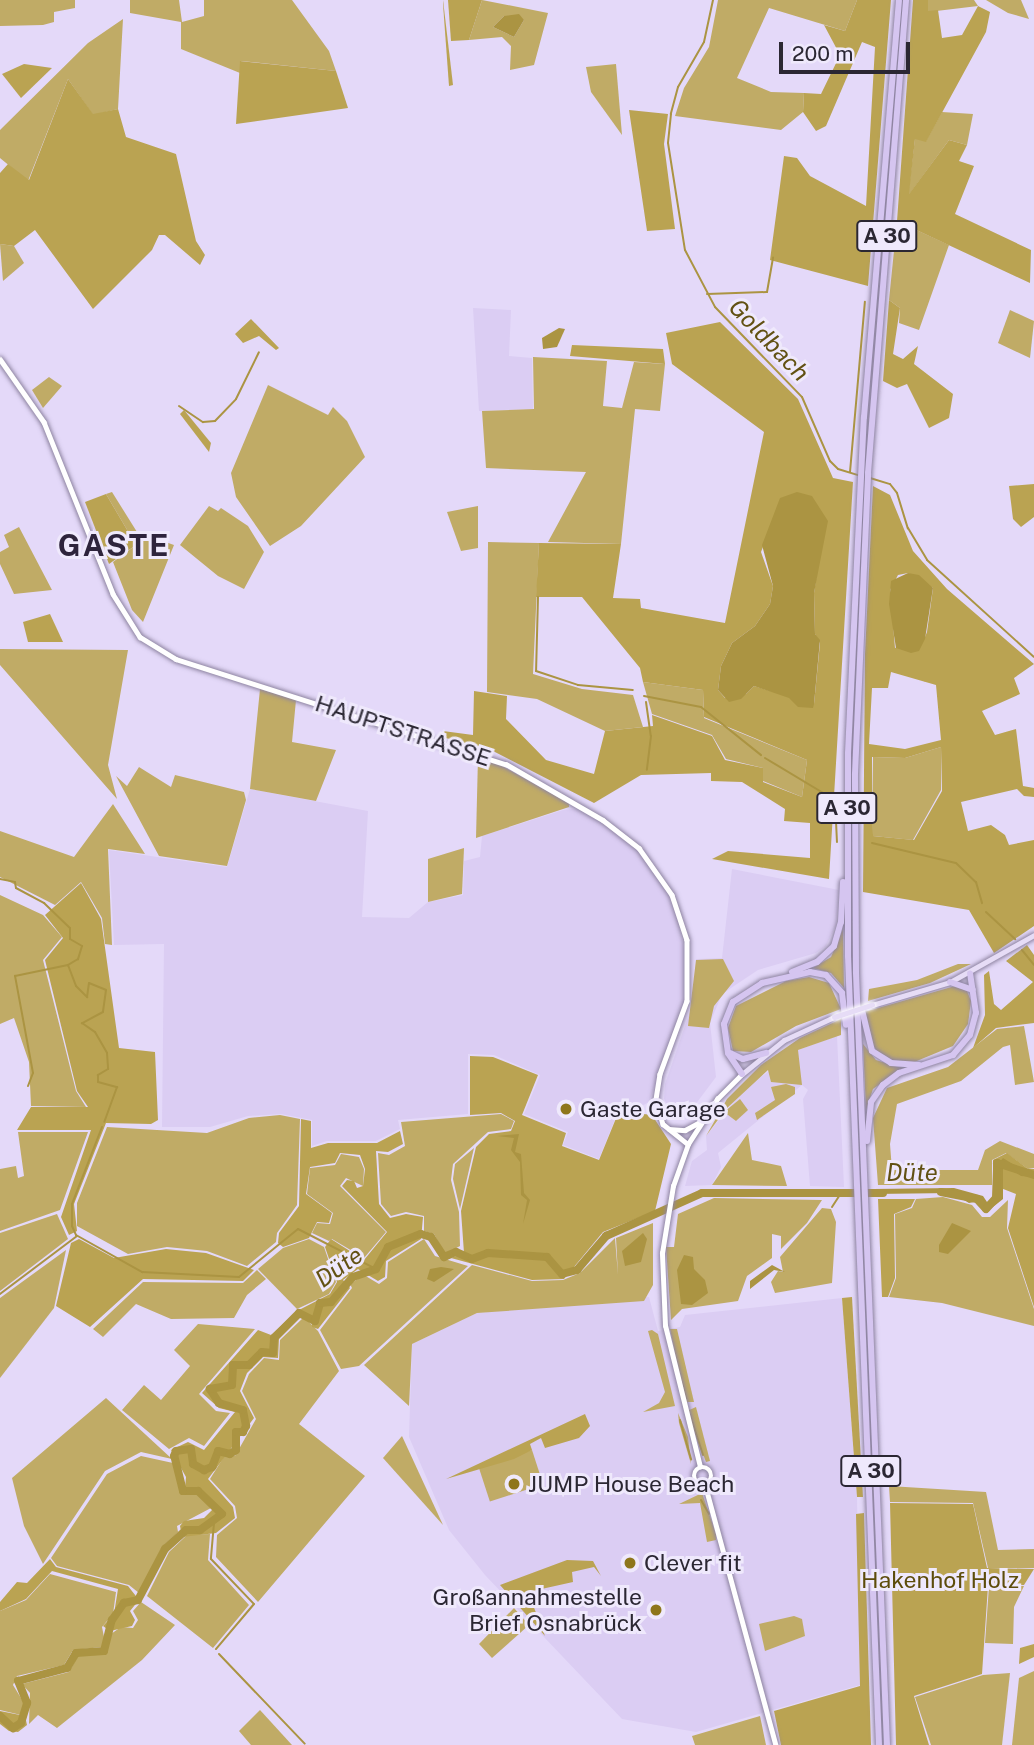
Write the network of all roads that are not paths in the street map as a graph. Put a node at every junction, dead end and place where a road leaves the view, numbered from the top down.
1 (899, 0) edge
2 (906, 0) edge
3 (0, 359) edge
4 (865, 472) junction
5 (864, 483) junction
6 (847, 864) junction
7 (1034, 935) edge
8 (856, 972) junction
9 (970, 973) junction
10 (781, 977) junction
11 (950, 982) junction
12 (973, 990) junction
13 (723, 1038) junction
14 (851, 1050) junction
15 (766, 1053) junction
16 (928, 1065) junction
17 (741, 1074) junction
18 (701, 1121) junction
19 (663, 1124) junction
20 (688, 1144) junction
21 (863, 1153) junction
22 (861, 1186) junction
23 (861, 1198) junction
24 (700, 1467) junction
25 (705, 1484) junction
26 (776, 1745) edge
27 (879, 1745) edge
28 (887, 1745) edge

1 - 4 highway, A 30
2 - 4 highway, A 30
3 - 19 street, HAUPTSTRASSE
4 - 5 highway, A 30
5 - 6 highway, A 30
5 - 8 highway, A 30
6 - 10 highway
6 - 14 highway, A 30
7 - 9 main road
8 - 16 highway
8 - 21 highway, A 30
9 - 11 main road
9 - 12 highway
10 - 13 highway
10 - 14 highway
11 - 12 highway
11 - 15 main road, bridge
12 - 16 highway
13 - 15 highway
13 - 17 highway
14 - 22 highway, A 30
15 - 17 main road
16 - 21 highway
17 - 18 street
18 - 19 street
18 - 20 street
19 - 20 street
20 - 24 street
21 - 22 highway, A 30
22 - 23 highway, A 30
23 - 27 highway, A 30
23 - 28 highway, A 30
24 - 25 street
24 - 25 street
25 - 26 street

